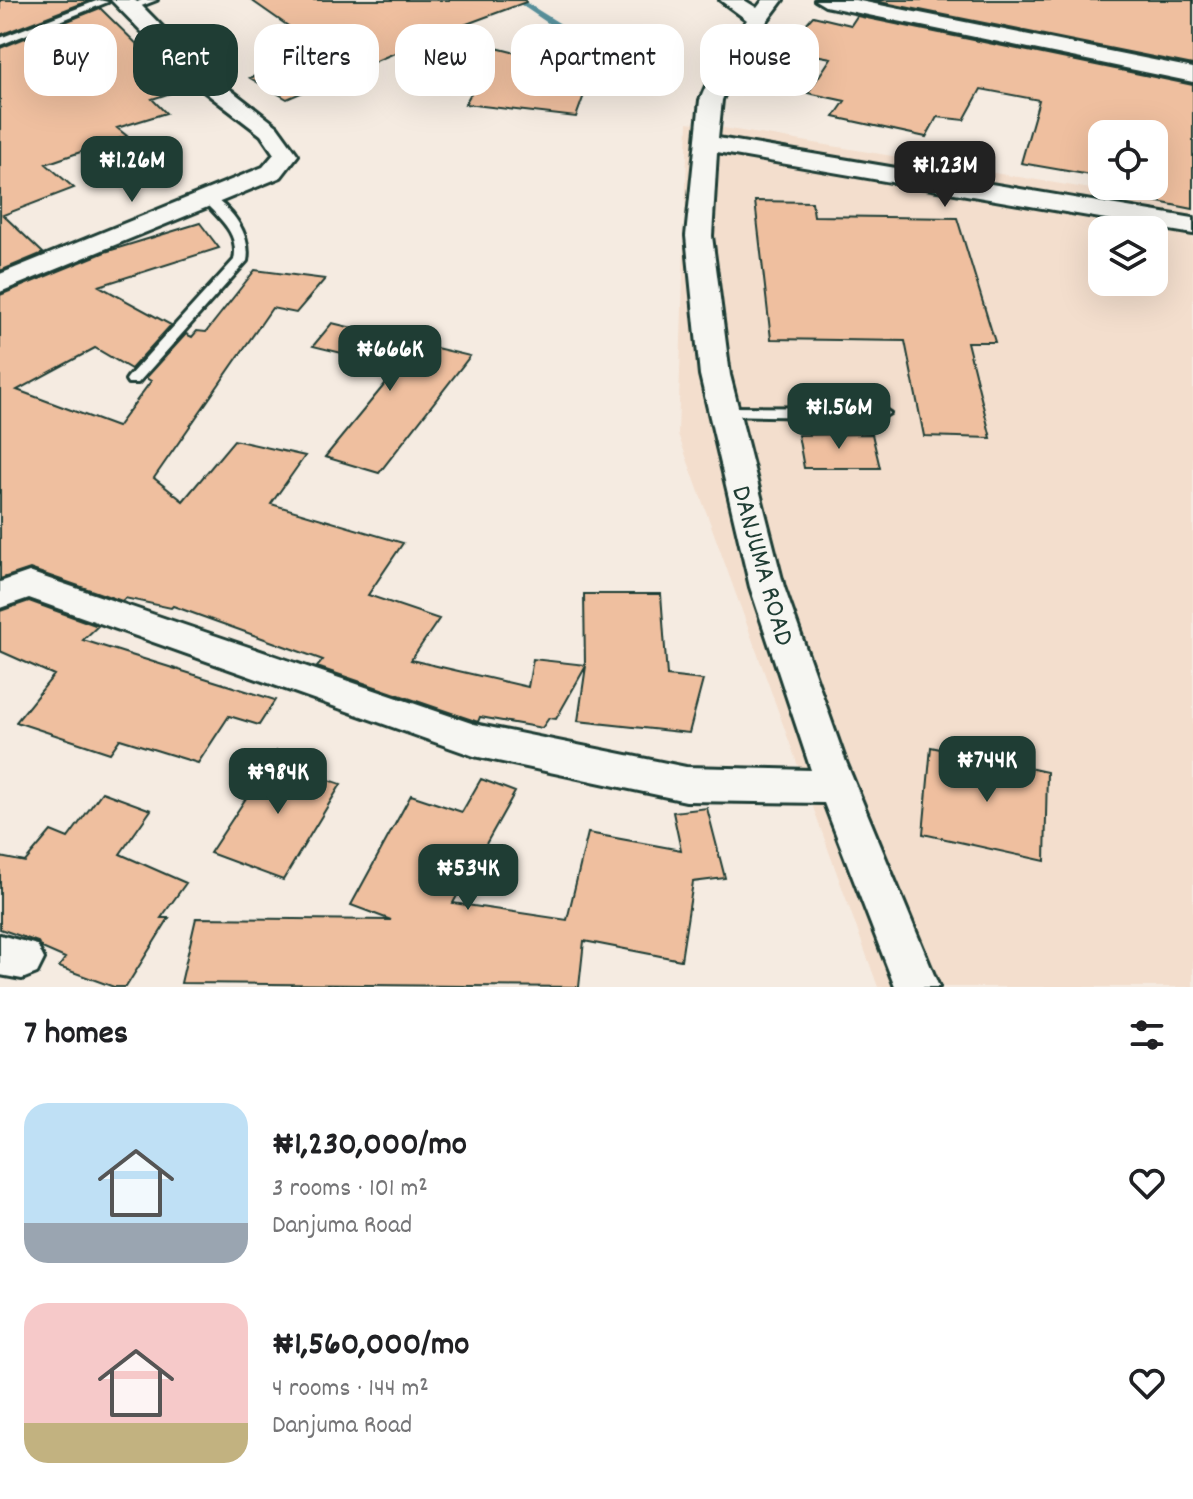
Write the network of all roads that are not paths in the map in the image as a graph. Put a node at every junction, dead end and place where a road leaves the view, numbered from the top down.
1 (730, 0) edge
2 (825, 0) edge
3 (127, 2) edge
4 (766, 9) edge
5 (0, 42) edge
6 (1193, 75) edge
7 (706, 143) junction
8 (208, 199) junction
9 (1193, 226) edge
10 (0, 284) edge
11 (133, 380) dead end
12 (724, 412) junction
13 (882, 413) dead end
14 (0, 595) edge
15 (836, 787) junction
16 (917, 987) edge

1 - 4 street
2 - 6 street
3 - 5 lane
3 - 8 street
4 - 7 street, DANJUMA ROAD
7 - 9 street
7 - 12 street, DANJUMA ROAD
8 - 10 street
8 - 11 lane
12 - 13 lane
12 - 15 street, DANJUMA ROAD
14 - 15 street
15 - 16 street, DANJUMA ROAD

